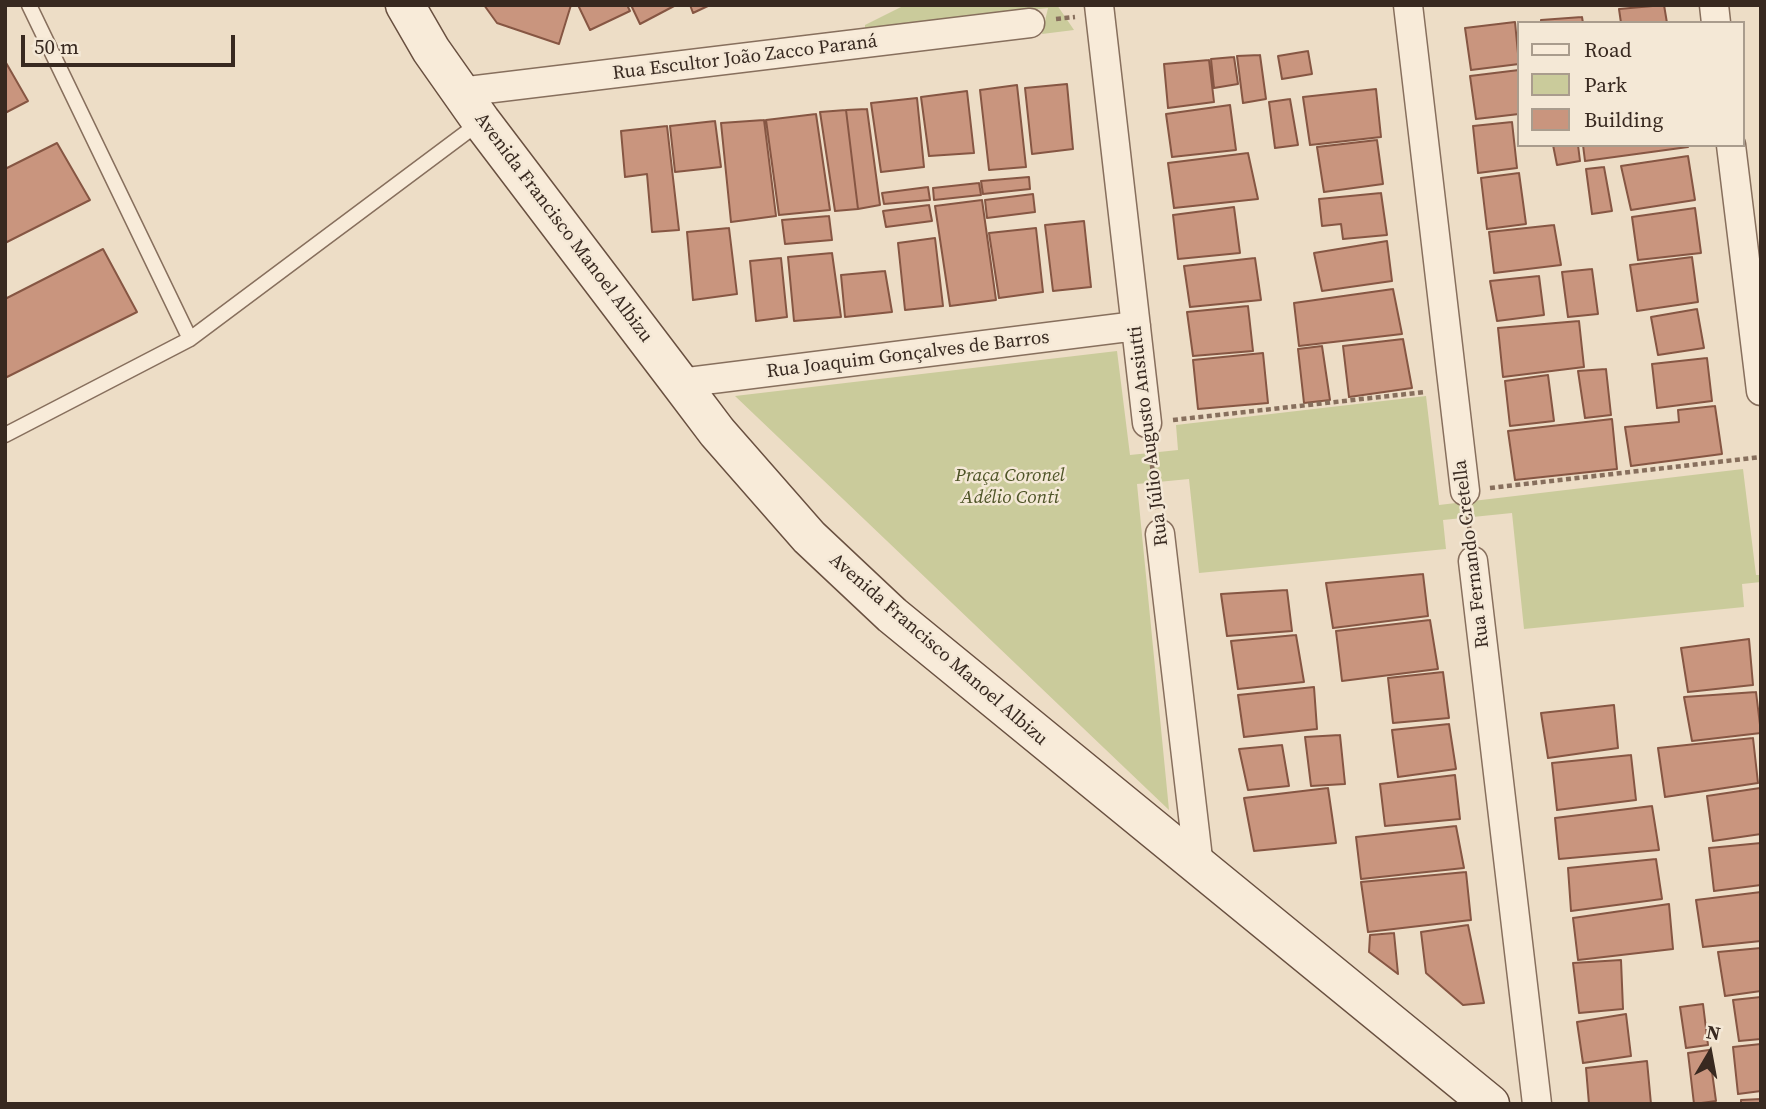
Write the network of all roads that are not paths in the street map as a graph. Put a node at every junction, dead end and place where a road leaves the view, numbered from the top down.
1 (29, 5) edge
2 (405, 5) edge
3 (1408, 5) edge
4 (1100, 9) edge
5 (1030, 23) road end
6 (471, 107) junction
7 (1731, 147) edge
8 (1136, 326) junction
9 (190, 339) junction
10 (680, 383) junction
11 (1761, 391) edge
12 (1147, 423) road end
13 (5, 435) edge
14 (1465, 491) road end
15 (1160, 534) road end
16 (1473, 561) road end
17 (1199, 867) junction
18 (1490, 1104) edge
19 (1537, 1104) edge

1 - 9 lane
2 - 6 street, Avenida Francisco Manoel Albizu
3 - 14 street, Rua Fernando Cretella
4 - 8 street, Rua Júlio Augusto Ansiutti
5 - 6 street, Rua Escultor João Zacco Paraná
6 - 9 lane
6 - 10 street, Avenida Francisco Manoel Albizu
7 - 11 street
8 - 10 street, Rua Joaquim Gonçalves de Barros
8 - 12 street, Rua Júlio Augusto Ansiutti
9 - 13 lane
10 - 17 street, Avenida Francisco Manoel Albizu
15 - 17 street, Rua Júlio Augusto Ansiutti
16 - 19 street, Rua Fernando Cretella
17 - 18 street, Avenida Francisco Manoel Albizu

